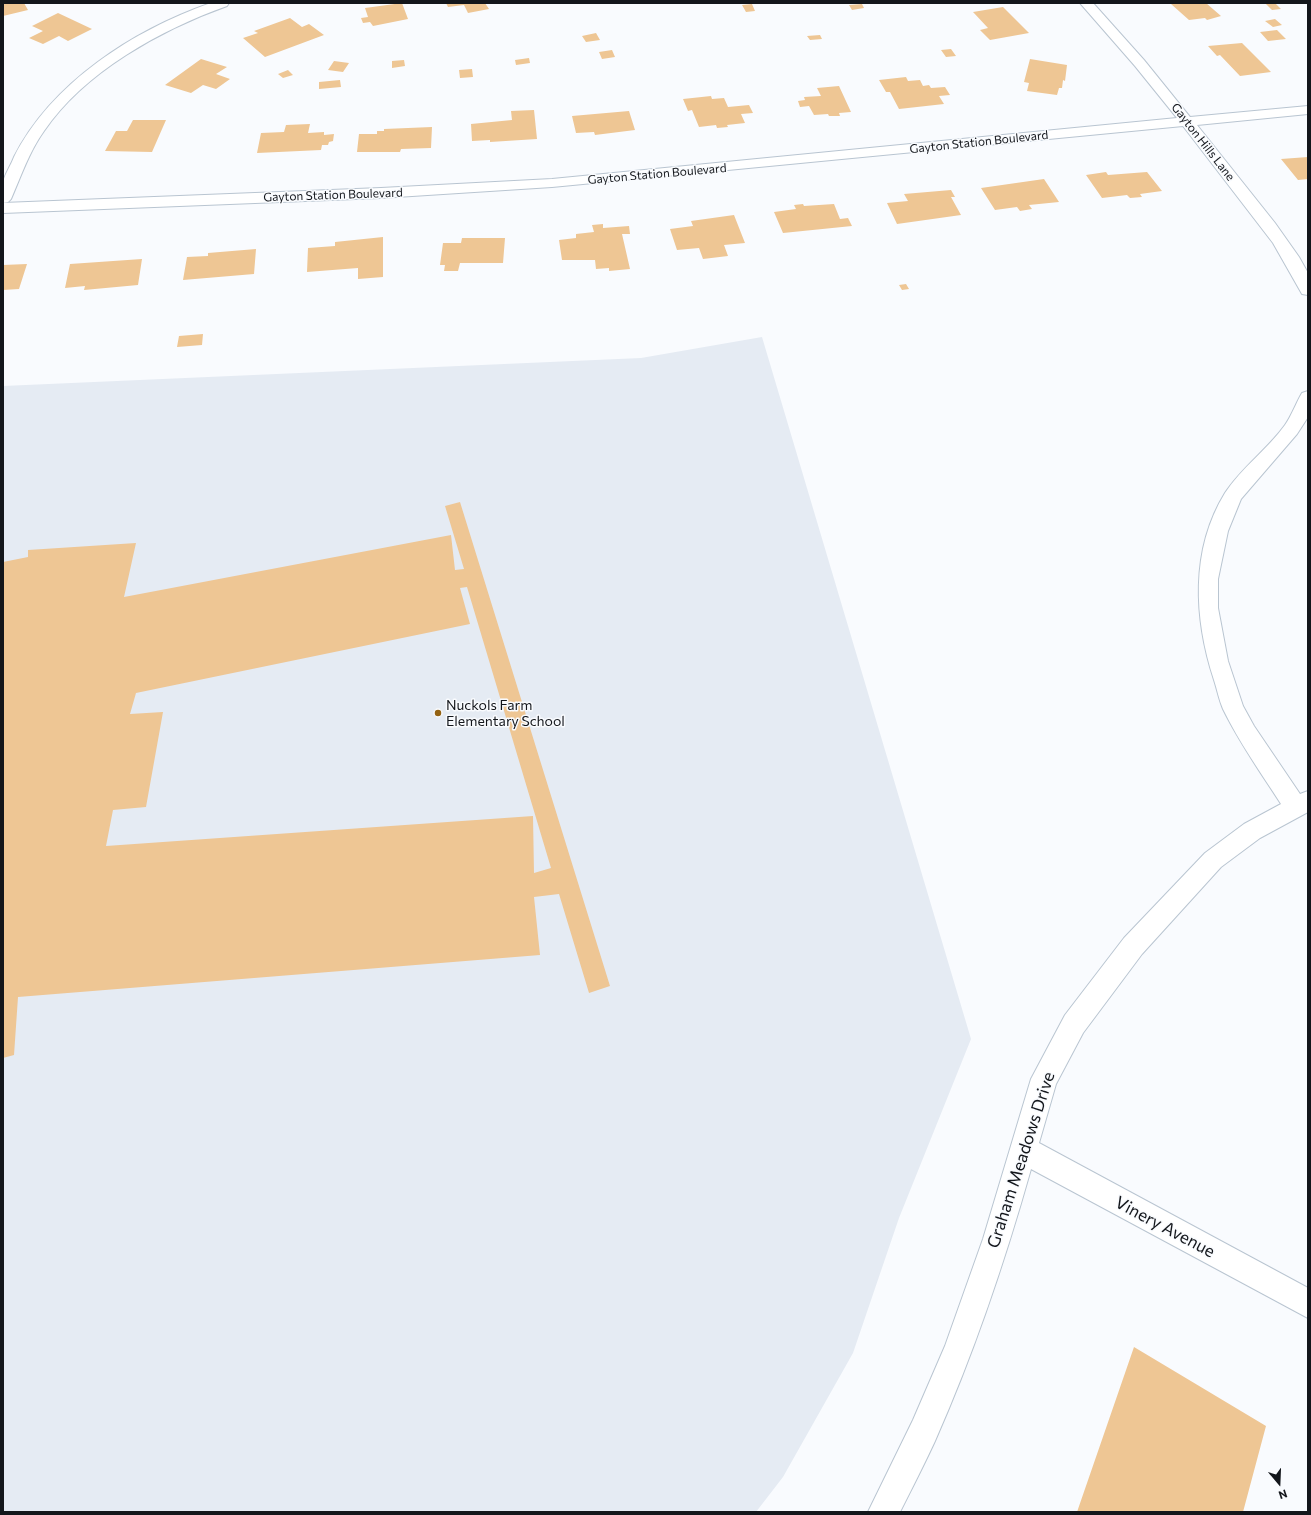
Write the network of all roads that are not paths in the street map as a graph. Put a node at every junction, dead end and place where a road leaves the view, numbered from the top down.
1 (223, 3) edge
2 (1086, 3) edge
3 (184, 7) dead end
4 (196, 14) junction
5 (1308, 110) edge
6 (1187, 122) junction
7 (3, 199) edge
8 (3, 208) edge
9 (1308, 290) edge
10 (1308, 397) edge
11 (1302, 804) edge
12 (1022, 1150) junction
13 (1308, 1304) edge
14 (884, 1512) edge

1 - 4 street
2 - 6 street, Gayton Hills Lane
3 - 4 street
4 - 7 street
5 - 6 street, Gayton Station Boulevard
6 - 8 street, Gayton Station Boulevard
6 - 9 street, Gayton Hills Lane
10 - 11 street
11 - 12 street, Graham Meadows Drive
12 - 13 street, Vinery Avenue
12 - 14 street, Graham Meadows Drive

